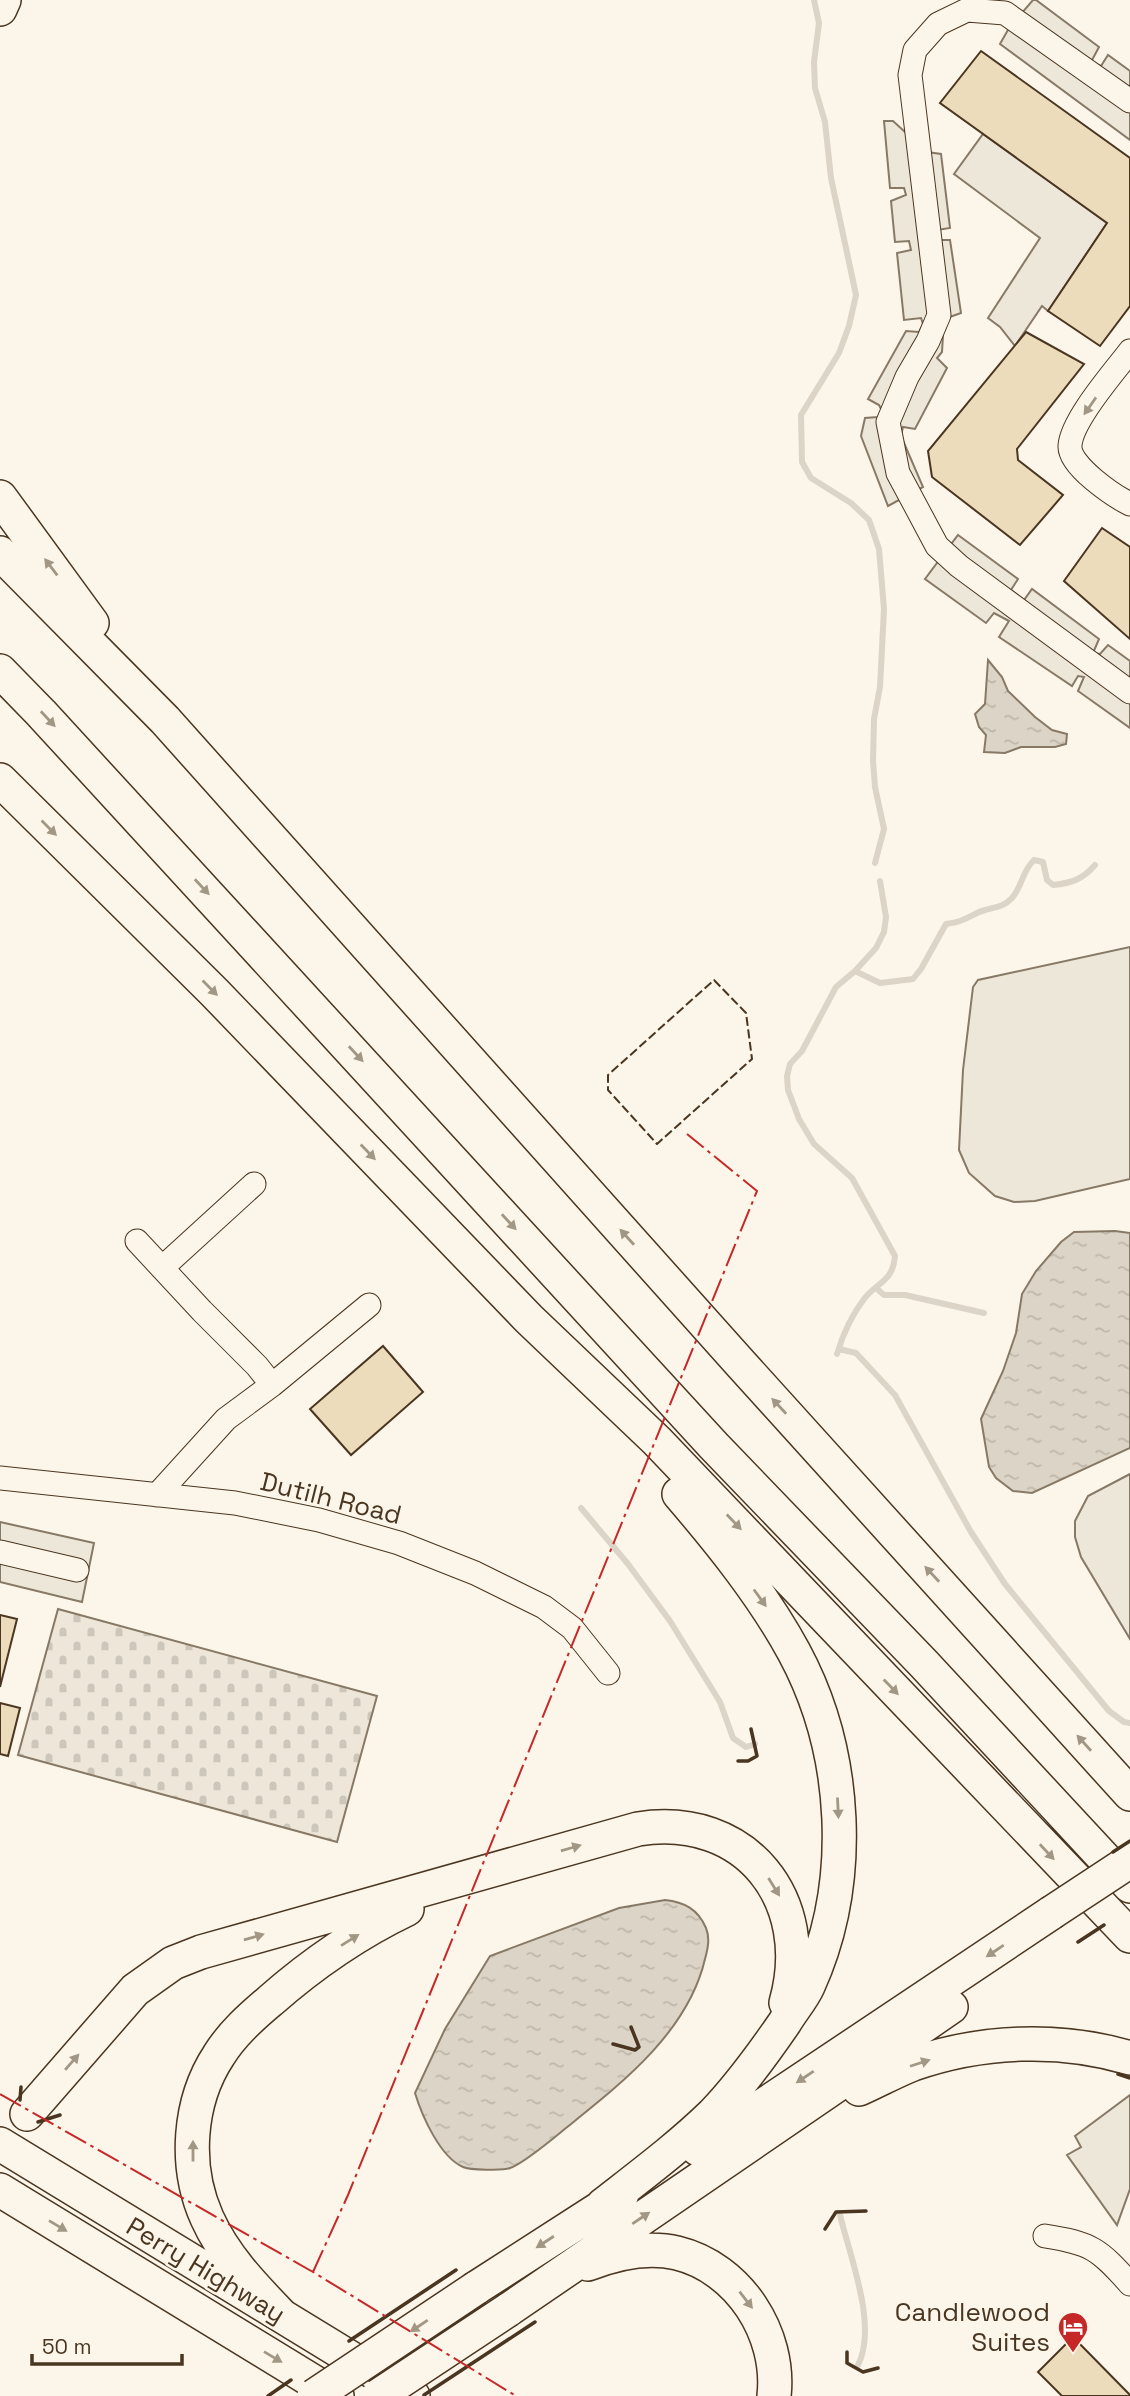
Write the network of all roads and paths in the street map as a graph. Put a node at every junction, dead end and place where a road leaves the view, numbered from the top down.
1 (4, 0) edge
2 (0, 9) edge
3 (1130, 101) edge
4 (1130, 351) edge
5 (0, 497) edge
6 (1130, 504) edge
7 (0, 553) edge
8 (0, 671) edge
9 (1130, 692) edge
10 (165, 720) junction
11 (0, 780) edge
12 (254, 1184) dead end
13 (137, 1241) dead end
14 (162, 1268) junction
15 (369, 1305) dead end
16 (529, 1319) junction
17 (272, 1385) junction
18 (0, 1478) edge
19 (157, 1495) junction
20 (0, 1552) edge
21 (77, 1570) dead end
22 (608, 1673) dead end
23 (1130, 1794) edge
24 (1130, 1861) edge
25 (505, 1866) junction
26 (1130, 1886) edge
27 (1059, 1921) junction
28 (1130, 1936) edge
29 (771, 2041) junction
30 (1130, 2058) edge
31 (27, 2114) dead end
32 (790, 2119) junction
33 (0, 2144) edge
34 (0, 2190) edge
35 (603, 2205) junction
36 (1045, 2236) dead end
37 (1130, 2284) edge
38 (545, 2285) junction
39 (281, 2315) junction
40 (314, 2396) edge
41 (337, 2396) edge
42 (378, 2396) edge
43 (413, 2396) edge
44 (774, 2396) edge

1 - 2 highway
3 - 9 street
4 -> 6 street
10 -> 5 highway
7 - 10 highway
8 -> 26 highway
23 -> 10 highway
11 -> 16 highway
12 - 14 street
13 - 14 street
14 - 17 street
15 - 17 street
16 -> 28 highway
16 -> 29 highway
17 - 19 street
18 - 19 street, Dutilh Road
19 - 22 street, Dutilh Road
20 - 21 street
24 - 27 highway, bridge
25 -> 29 highway
31 -> 25 highway
39 -> 25 highway
26 - 27 highway
27 - 32 highway
27 -> 35 highway
29 - 35 highway
32 -> 30 highway
38 -> 32 highway
33 - 39 highway, Perry Highway
34 -> 41 highway, Perry Highway
35 -> 40 highway, bridge
36 - 37 street
38 - 42 highway, bridge
38 -> 44 highway
39 - 43 highway, Perry Highway

